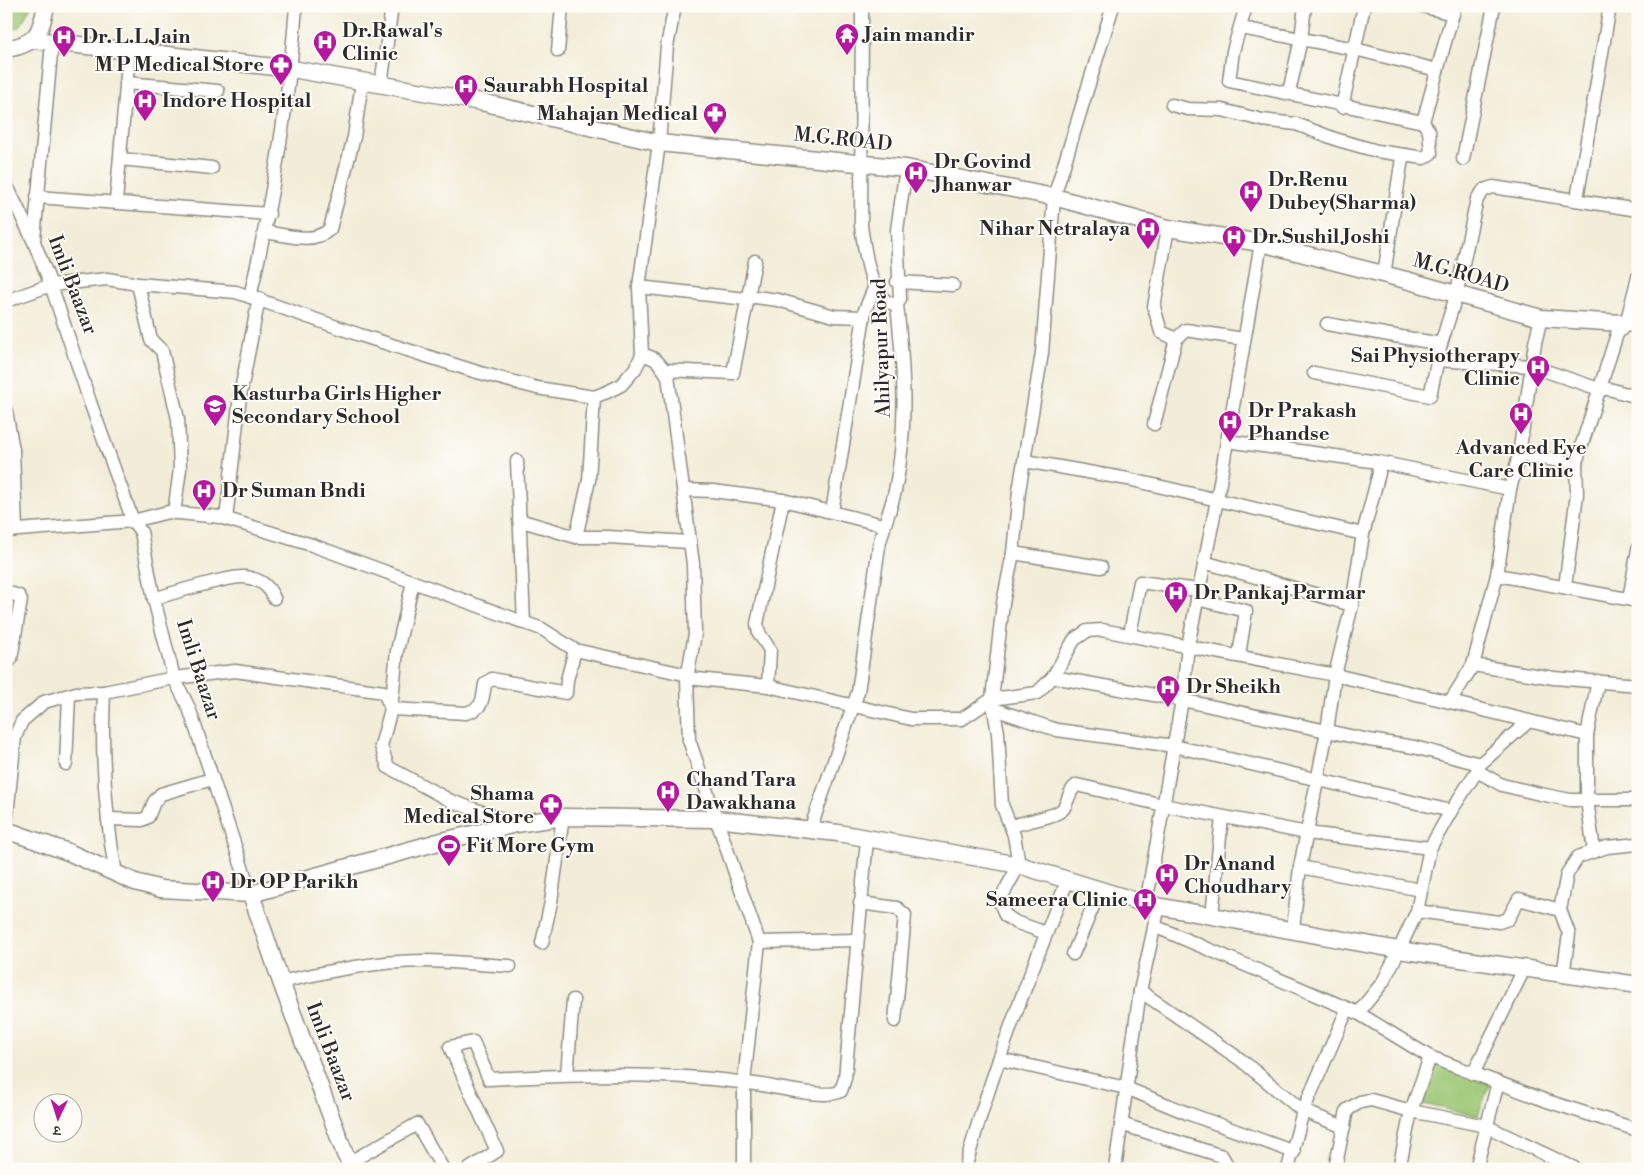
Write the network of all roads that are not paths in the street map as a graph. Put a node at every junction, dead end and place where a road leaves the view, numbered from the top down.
1 (46, 6) edge
2 (296, 6) edge
3 (392, 6) edge
4 (562, 6) edge
5 (675, 6) edge
6 (862, 6) edge
7 (1113, 6) edge
8 (1246, 6) edge
9 (1305, 6) edge
10 (1364, 6) edge
11 (1422, 6) edge
12 (1494, 6) edge
13 (1610, 6) edge
14 (1454, 10) edge
15 (1241, 28) junction
16 (34, 40) junction
17 (1301, 40) junction
18 (52, 43) junction
19 (6, 49) edge
20 (1355, 49) junction
21 (558, 50) dead end
22 (129, 52) junction
23 (292, 70) junction
24 (1437, 70) junction
25 (362, 82) junction
26 (126, 83) junction
27 (381, 86) junction
28 (218, 91) dead end
29 (1289, 92) junction
30 (1172, 105) dead end
31 (1342, 106) junction
32 (1423, 122) junction
33 (659, 143) junction
34 (1406, 156) junction
35 (120, 159) junction
36 (1463, 159) dead end
37 (863, 164) junction
38 (212, 168) dead end
39 (906, 168) junction
40 (6, 184) edge
41 (37, 197) junction
42 (1054, 197) junction
43 (1577, 199) junction
44 (116, 202) junction
45 (1638, 210) edge
46 (269, 214) junction
47 (1168, 228) junction
48 (265, 232) junction
49 (34, 242) junction
50 (1261, 243) junction
51 (754, 261) dead end
52 (1384, 275) junction
53 (1638, 277) edge
54 (897, 282) junction
55 (138, 284) junction
56 (52, 285) junction
57 (953, 285) dead end
58 (639, 286) junction
59 (875, 286) junction
60 (1456, 296) junction
61 (746, 297) junction
62 (254, 298) junction
63 (6, 301) edge
64 (897, 305) junction
65 (864, 317) junction
66 (1540, 318) junction
67 (1327, 324) dead end
68 (1632, 324) edge
69 (1176, 339) junction
70 (1244, 339) junction
71 (1441, 344) junction
72 (642, 355) junction
73 (1437, 360) junction
74 (1531, 366) junction
75 (664, 370) junction
76 (1314, 373) dead end
77 (1599, 389) junction
78 (594, 397) junction
79 (1638, 397) edge
80 (6, 410) edge
81 (1154, 424) dead end
82 (1227, 441) junction
83 (9, 453) edge
84 (1519, 455) junction
85 (1025, 461) junction
86 (517, 462) dead end
87 (1378, 462) junction
88 (1576, 463) junction
89 (1510, 489) junction
90 (684, 490) junction
91 (784, 500) junction
92 (1217, 500) junction
93 (174, 512) junction
94 (832, 512) junction
95 (226, 519) junction
96 (519, 520) junction
97 (134, 521) junction
98 (883, 525) junction
99 (11, 531) edge
100 (1363, 534) junction
101 (576, 537) junction
102 (689, 542) junction
103 (1638, 549) edge
104 (1012, 554) junction
105 (1204, 562) junction
106 (1102, 566) dead end
107 (1497, 576) junction
108 (413, 582) junction
109 (1565, 587) junction
110 (6, 592) edge
111 (1198, 595) junction
112 (154, 598) junction
113 (274, 598) dead end
114 (1633, 600) edge
115 (1352, 605) junction
116 (524, 623) junction
117 (1130, 634) junction
118 (1188, 646) junction
119 (575, 650) junction
120 (1239, 655) junction
121 (6, 665) edge
122 (1473, 665) junction
123 (1335, 675) junction
124 (688, 677) junction
125 (1053, 677) junction
126 (174, 678) junction
127 (1598, 681) junction
128 (1638, 685) edge
129 (768, 686) junction
130 (104, 692) junction
131 (69, 696) junction
132 (1182, 700) junction
133 (1450, 702) junction
134 (993, 704) junction
135 (852, 705) junction
136 (391, 709) junction
137 (1529, 721) junction
138 (1327, 731) junction
139 (1587, 735) junction
140 (10, 737) edge
141 (1174, 746) junction
142 (66, 764) dead end
143 (1479, 767) junction
144 (212, 779) junction
145 (1317, 779) junction
146 (1587, 800) junction
147 (1638, 800) edge
148 (1163, 805) junction
149 (1451, 811) junction
150 (563, 817) junction
151 (1222, 817) junction
152 (108, 819) junction
153 (716, 819) junction
154 (516, 824) junction
155 (6, 825) edge
156 (1011, 826) junction
157 (6, 830) edge
158 (810, 830) junction
159 (1307, 833) junction
160 (867, 839) junction
161 (1638, 844) edge
162 (1430, 848) junction
163 (1594, 851) junction
164 (1020, 865) junction
165 (1300, 866) junction
166 (116, 874) junction
167 (1068, 879) junction
168 (1100, 890) junction
169 (1421, 890) junction
170 (251, 894) junction
171 (860, 903) junction
172 (1152, 905) junction
173 (1560, 910) junction
174 (1417, 912) junction
175 (1212, 916) junction
176 (1154, 926) junction
177 (1293, 929) junction
178 (1046, 933) junction
179 (857, 940) junction
180 (759, 942) junction
181 (542, 943) dead end
182 (1399, 950) junction
183 (1073, 954) dead end
184 (510, 966) dead end
185 (1524, 969) junction
186 (1563, 975) junction
187 (281, 982) junction
188 (1638, 985) edge
189 (1140, 991) junction
190 (573, 1000) dead end
191 (1352, 1011) junction
192 (895, 1021) dead end
193 (1430, 1057) junction
194 (999, 1059) junction
195 (1473, 1074) junction
196 (568, 1075) junction
197 (744, 1082) junction
198 (1498, 1082) junction
199 (1126, 1088) junction
200 (1303, 1111) junction
201 (1411, 1111) junction
202 (1120, 1124) junction
203 (1486, 1126) junction
204 (1344, 1127) junction
205 (1638, 1130) edge
206 (1294, 1152) junction
207 (1551, 1163) edge
208 (351, 1165) edge
209 (443, 1169) edge
210 (469, 1169) edge
211 (744, 1169) edge
212 (965, 1169) edge
213 (1114, 1169) edge
214 (1229, 1169) edge
215 (1288, 1169) edge
216 (1336, 1169) edge
217 (1400, 1169) edge
218 (1476, 1169) edge
219 (1576, 1169) edge

1 - 16 main road
2 - 23 street
3 - 27 street
4 - 21 street
5 - 33 street
6 - 37 street
7 - 42 street
8 - 15 street
9 - 17 street
10 - 20 street
11 - 14 street
12 - 36 street
13 - 43 street
14 - 24 street
15 - 17 street
15 - 29 street
16 - 18 main road, M.G.ROAD
16 - 19 main road
17 - 20 street
17 - 29 street
18 - 22 main road, M.G.ROAD
18 - 41 street
20 - 24 street
20 - 31 street
22 - 23 main road, M.G.ROAD
22 - 26 street
23 - 25 main road, M.G.ROAD
23 - 46 street
24 - 32 street
25 - 27 main road, M.G.ROAD
25 - 48 street
26 - 28 street
26 - 35 street
27 - 33 main road, M.G.ROAD
29 - 31 street
30 - 34 street
31 - 32 street
32 - 34 street
33 - 37 main road, M.G.ROAD
33 - 58 street
34 - 52 street
35 - 38 street
35 - 44 street
37 - 39 main road, M.G.ROAD
37 - 59 street
39 - 42 main road, M.G.ROAD
39 - 54 street, Ahilyapur Road
40 - 49 street, Imli Baazar
41 - 44 street
41 - 49 street
42 - 47 main road, M.G.ROAD
42 - 85 street
43 - 45 street
43 - 60 street
44 - 46 street
46 - 48 street
47 - 50 main road, M.G.ROAD
47 - 69 street
48 - 62 street
49 - 56 street, Imli Baazar
50 - 52 main road, M.G.ROAD
50 - 70 street
51 - 61 street
52 - 60 main road, M.G.ROAD
53 - 68 street
54 - 57 street
54 - 64 street, Ahilyapur Road
55 - 56 street
55 - 62 street
55 - 93 street
56 - 63 street
56 - 97 street, Imli Baazar
58 - 61 street
58 - 72 street
59 - 64 street
59 - 65 street
60 - 66 main road, M.G.ROAD
60 - 71 street
61 - 65 street
61 - 75 street
62 - 78 street
62 - 95 street
64 - 98 street, Ahilyapur Road
65 - 94 street
66 - 68 main road, M.G.ROAD
66 - 74 street
67 - 71 street
68 - 77 street
69 - 70 street
69 - 81 street
70 - 82 street
71 - 73 street
72 - 75 street
72 - 78 street
73 - 74 street
73 - 76 street
74 - 77 street
74 - 84 street
75 - 90 street
77 - 79 street
77 - 88 street
78 - 101 street
80 - 83 street
82 - 87 street
82 - 92 street
83 - 99 street
84 - 88 street
84 - 89 street
85 - 92 street
85 - 104 street
86 - 96 street
87 - 89 street
87 - 100 street
88 - 109 street
89 - 107 street
90 - 91 street
90 - 102 street
91 - 94 street
91 - 129 street
92 - 100 street
92 - 105 street
93 - 95 street
93 - 97 street
94 - 98 street
95 - 108 street
96 - 101 street
96 - 116 street
97 - 99 street
97 - 112 street, Imli Baazar
98 - 135 street, Ahilyapur Road
100 - 115 street
101 - 102 street
102 - 124 street
103 - 114 street
104 - 106 street
104 - 134 street
105 - 111 street
105 - 115 street
107 - 109 street
107 - 122 street
108 - 116 street
108 - 136 street
109 - 114 street
110 - 121 street
111 - 117 street
111 - 118 street
111 - 120 street
112 - 113 street
112 - 126 street, Imli Baazar
115 - 123 street
116 - 119 street
117 - 118 street
117 - 125 street
118 - 120 street
118 - 132 street
119 - 124 street
119 - 136 street
120 - 123 street
122 - 127 street
122 - 133 street
123 - 133 street
123 - 138 street
124 - 129 street
124 - 153 street
125 - 132 street
125 - 134 street
126 - 130 street
126 - 136 street
126 - 144 street, Imli Baazar
127 - 128 street
127 - 139 street
129 - 135 street
130 - 131 street
130 - 152 street
131 - 140 street
131 - 142 street
132 - 138 street
132 - 141 street
133 - 137 street
134 - 135 street
134 - 141 street
134 - 156 street
135 - 158 street, Ahilyapur Road
136 - 154 street
137 - 139 street
137 - 143 street
138 - 143 street
138 - 145 street
139 - 146 street
140 - 155 street
141 - 145 street
141 - 148 street
143 - 146 street
143 - 149 street
144 - 152 street
144 - 170 street, Imli Baazar
145 - 149 street
145 - 159 street
146 - 147 street
146 - 163 street
148 - 151 street
148 - 156 street
148 - 172 street
149 - 162 street
150 - 153 main road
150 - 154 main road
150 - 181 street
151 - 159 street
151 - 175 street
152 - 166 street
153 - 158 main road
153 - 180 street
154 - 170 main road
156 - 164 street
157 - 166 main road
158 - 160 main road
159 - 162 street
159 - 165 street
160 - 164 main road
160 - 171 street
161 - 163 street
162 - 169 street
163 - 173 street
164 - 167 main road
164 - 178 street
165 - 169 street
165 - 177 street
166 - 170 main road
167 - 168 main road
167 - 178 street
168 - 172 main road
168 - 183 street
169 - 174 street
170 - 187 main road, Imli Baazar
171 - 179 street
171 - 192 street
172 - 175 main road
172 - 176 street
173 - 174 street
173 - 186 street
174 - 182 street
175 - 177 main road
176 - 189 street
176 - 191 street
177 - 182 main road
178 - 194 street
179 - 180 street
179 - 197 street
180 - 197 street
182 - 185 main road
182 - 191 street
184 - 187 street
185 - 186 main road
185 - 195 street
186 - 188 main road
187 - 208 main road, Imli Baazar
189 - 199 street
189 - 200 street
190 - 196 street
191 - 193 street
191 - 200 street
193 - 195 street
193 - 201 street
194 - 199 street
194 - 212 street
195 - 198 street
196 - 197 street
196 - 210 street
197 - 211 street
198 - 203 street
198 - 205 street
199 - 202 street
199 - 206 street
200 - 204 street
200 - 206 street
201 - 203 street
201 - 204 street
201 - 217 street
202 - 213 street
202 - 214 street
203 - 207 street
203 - 218 street
204 - 216 street
206 - 215 street
207 - 219 street
208 - 209 street

